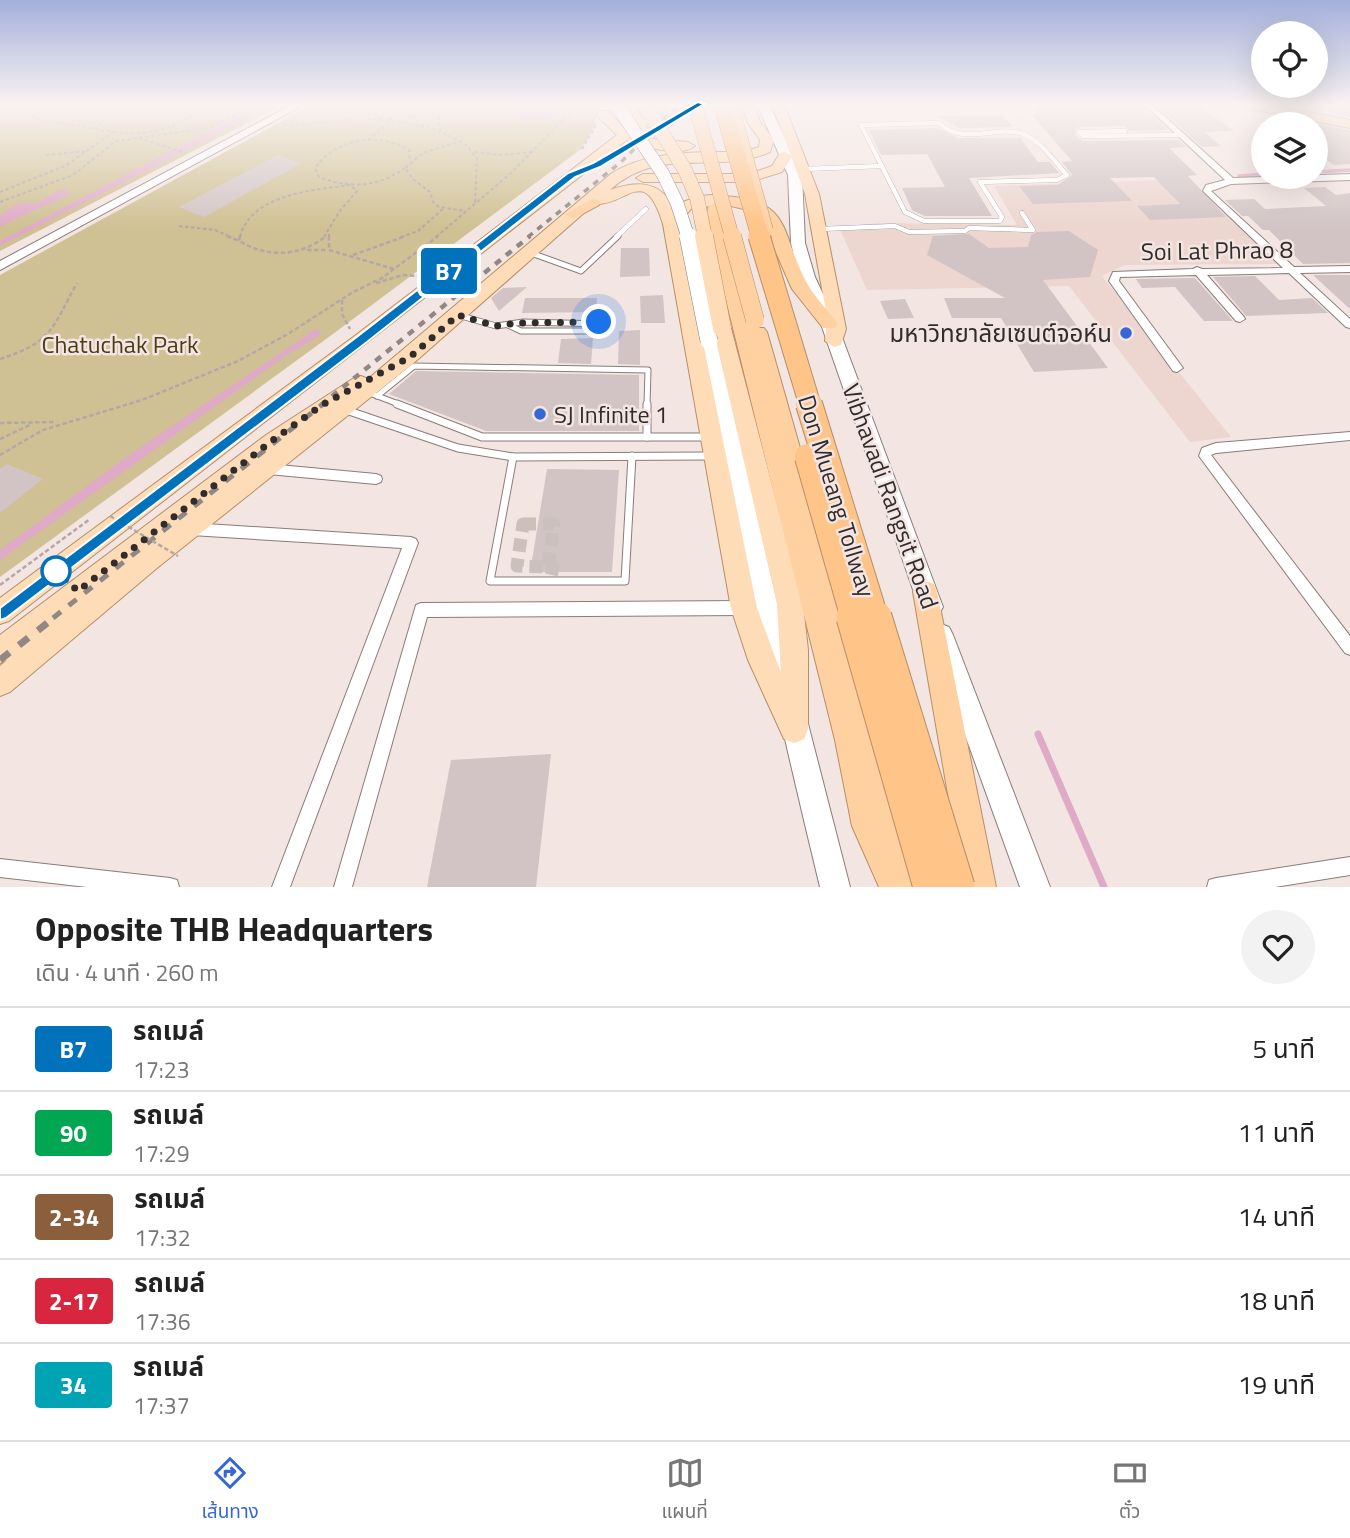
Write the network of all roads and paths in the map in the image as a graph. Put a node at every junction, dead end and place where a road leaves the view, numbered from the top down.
1 (96, 145) edge
2 (108, 145) edge
3 (163, 145) edge
4 (224, 145) edge
5 (349, 145) edge
6 (402, 145) edge
7 (446, 145) edge
8 (467, 145) edge
9 (539, 145) edge
10 (585, 145) edge
11 (593, 145) edge
12 (624, 145) edge
13 (642, 145) edge
14 (670, 145) edge
15 (703, 145) edge
16 (708, 145) edge
17 (709, 145) edge
18 (711, 145) edge
19 (734, 145) edge
20 (744, 145) edge
21 (767, 145) edge
22 (781, 145) edge
23 (795, 145) edge
24 (871, 145) edge
25 (1038, 145) edge
26 (1189, 145) edge
27 (707, 146) junction
28 (87, 152) junction
29 (475, 152) junction
30 (533, 152) junction
31 (581, 152) dead end
32 (190, 153) dead end
33 (46, 155) dead end
34 (785, 156) junction
35 (410, 159) junction
36 (644, 163) junction
37 (882, 166) junction
38 (405, 168) junction
39 (804, 169) junction
40 (572, 175) junction
41 (1350, 177) edge
42 (1231, 181) junction
43 (350, 185) junction
44 (0, 192) edge
45 (723, 200) junction
46 (0, 202) edge
47 (594, 202) junction
48 (475, 204) junction
49 (439, 206) junction
50 (646, 209) dead end
51 (466, 211) junction
52 (573, 214) junction
53 (1022, 214) dead end
54 (671, 224) junction
55 (179, 226) dead end
56 (818, 229) junction
57 (329, 233) junction
58 (239, 241) junction
59 (304, 250) junction
60 (328, 250) junction
61 (529, 253) junction
62 (353, 254) junction
63 (0, 266) edge
64 (394, 269) junction
65 (1289, 269) junction
66 (1350, 269) edge
67 (1197, 270) junction
68 (77, 283) dead end
69 (413, 285) dead end
70 (362, 286) junction
71 (342, 300) junction
72 (458, 315) junction
73 (1240, 319) dead end
74 (508, 325) junction
75 (1350, 325) edge
76 (831, 333) junction
77 (362, 339) junction
78 (410, 357) junction
79 (0, 359) edge
80 (1177, 368) dead end
81 (371, 394) junction
82 (345, 409) junction
83 (0, 422) edge
84 (57, 422) junction
85 (34, 423) junction
86 (1350, 436) edge
87 (648, 437) junction
88 (0, 439) edge
89 (711, 447) junction
90 (0, 456) edge
91 (632, 456) junction
92 (513, 457) junction
93 (268, 468) junction
94 (376, 479) dead end
95 (95, 515) dead end
96 (110, 516) dead end
97 (190, 529) junction
98 (178, 556) dead end
99 (0, 585) edge
100 (925, 592) junction
101 (744, 608) junction
102 (0, 613) edge
103 (1350, 649) edge
104 (0, 651) edge
105 (0, 683) edge
106 (794, 729) junction
107 (1350, 866) edge
108 (0, 868) edge
109 (170, 887) edge
110 (281, 887) edge
111 (344, 887) edge
112 (835, 887) edge
113 (895, 887) edge
114 (908, 887) edge
115 (930, 887) edge
116 (958, 887) edge
117 (973, 887) edge
118 (980, 887) edge
119 (1035, 887) edge
120 (1216, 887) edge

1 - 28 path
2 - 46 path
3 - 32 path
4 - 63 street
5 - 43 path
6 - 35 path
7 - 35 path
8 - 29 path
9 - 30 path
10 - 31 path
11 - 40 main road
12 - 40 main road
13 - 106 main road, bridge
14 - 106 main road, bridge
15 - 27 main road
16 - 114 highway, bridge
17 - 115 highway, Don Mueang Tollway, bridge
18 - 27 main road
19 - 116 highway, Don Mueang Tollway, bridge
20 - 117 highway, Vibhavadi Rangsit Road, bridge
21 - 36 main road
22 - 34 main road, Vibhavadi Rangsit Road
23 - 39 main road
24 - 37 lane
25 - 37 lane
26 - 42 street
27 - 36 main road
28 - 33 path
28 - 44 path
29 - 30 path
29 - 48 path
30 - 48 path
34 - 47 main road
34 - 76 main road, Vibhavadi Rangsit Road
35 - 38 path
36 - 52 main road
37 - 39 lane
38 - 43 path
38 - 49 path
39 - 56 main road
40 - 77 main road
41 - 42 street
42 - 65 street
43 - 57 path
43 - 58 path
45 - 54 main road
45 - 76 highway
45 - 113 highway
47 - 52 highway
47 - 54 main road
48 - 51 path
49 - 51 path
49 - 62 path
50 - 61 lane
51 - 64 path
52 - 61 main road
53 - 56 lane
54 - 89 main road
55 - 58 path
56 - 76 main road
57 - 59 path
57 - 60 path
58 - 59 path
59 - 60 path
60 - 62 path
61 - 72 main road
62 - 64 path
64 - 70 path
65 - 66 street, Soi Lat Phrao 8
65 - 67 street, Soi Lat Phrao 8
65 - 75 street
67 - 73 street
67 - 80 street, Soi Lat Phrao 8
68 - 79 path
69 - 70 path
70 - 71 path
71 - 77 path
71 - 84 path
72 - 74 lane
72 - 78 main road
74 - 74 lane
76 - 100 main road, Vibhavadi Rangsit Road
77 - 102 main road
78 - 81 main road
78 - 104 main road
81 - 82 main road
81 - 87 lane
81 - 87 lane
82 - 92 lane
82 - 93 main road
83 - 85 path
84 - 85 path
84 - 90 path
85 - 88 path
86 - 103 street
87 - 89 lane
89 - 91 lane
89 - 101 main road
91 - 92 lane
91 - 92 lane
93 - 94 street
93 - 97 main road
95 - 99 path
96 - 98 path, bridge
97 - 105 main road
97 - 110 street
100 - 118 highway
100 - 119 main road, Vibhavadi Rangsit Road
101 - 106 main road
101 - 111 street
106 - 112 main road
107 - 120 street
108 - 109 street

